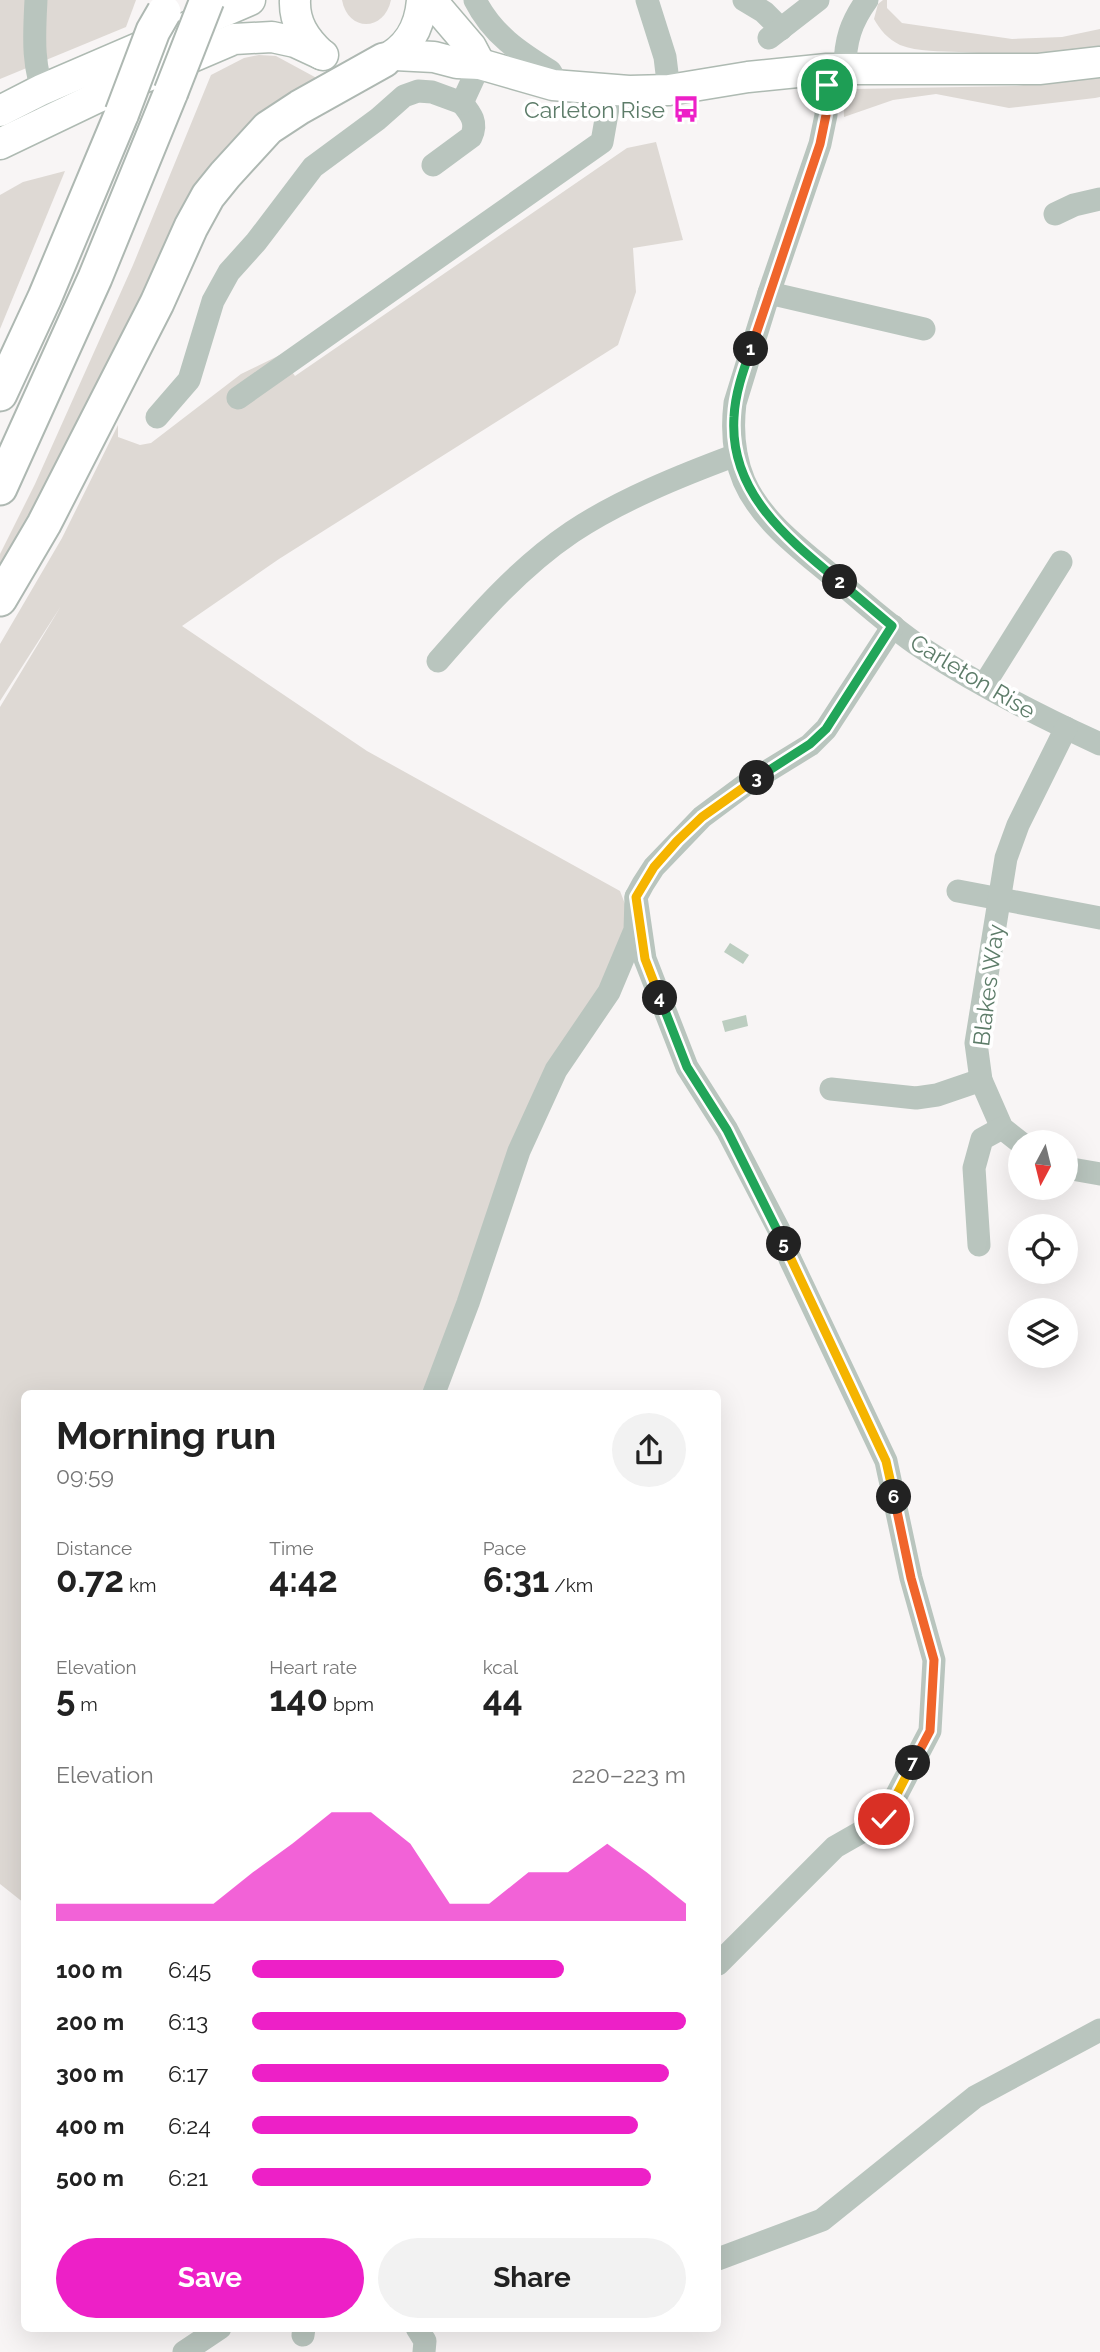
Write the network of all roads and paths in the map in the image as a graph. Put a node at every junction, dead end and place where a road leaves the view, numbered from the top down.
1 (36, 0) edge
2 (207, 0) edge
3 (250, 0) edge
4 (295, 0) edge
5 (422, 0) edge
6 (431, 0) edge
7 (475, 0) edge
8 (647, 0) edge
9 (744, 0) edge
10 (818, 0) edge
11 (867, 0) edge
12 (166, 6) edge
13 (323, 55) junction
14 (389, 57) junction
15 (1100, 61) edge
16 (480, 64) junction
17 (836, 69) junction
18 (554, 85) junction
19 (41, 90) junction
20 (669, 90) junction
21 (611, 91) junction
22 (462, 103) junction
23 (0, 111) edge
24 (54, 117) junction
25 (0, 144) edge
26 (433, 165) dead end
27 (1100, 199) edge
28 (1055, 214) dead end
29 (769, 293) junction
30 (923, 329) dead end
31 (0, 394) edge
32 (238, 398) dead end
33 (157, 417) dead end
34 (736, 455) junction
35 (0, 488) edge
36 (1061, 562) dead end
37 (0, 599) edge
38 (892, 626) junction
39 (438, 661) dead end
40 (984, 685) junction
41 (1066, 728) junction
42 (1100, 744) edge
43 (958, 891) dead end
44 (636, 897) junction
45 (999, 898) junction
46 (1100, 918) edge
47 (981, 1080) junction
48 (831, 1089) dead end
49 (1002, 1128) junction
50 (1008, 1133) edge
51 (1078, 1170) edge
52 (1100, 1174) edge
53 (979, 1245) dead end
54 (435, 1390) edge
55 (721, 1961) edge
56 (1100, 2030) edge
57 (721, 2258) edge
58 (214, 2332) edge
59 (419, 2332) edge
60 (184, 2352) edge
61 (424, 2352) edge

1 - 19 street
2 - 35 highway, bridge
3 - 19 main road
4 - 13 main road
5 - 14 main road
6 - 16 main road
7 - 18 street
8 - 20 street
9 - 10 street
11 - 17 street, Carleton Rise
12 - 31 highway, bridge
13 - 14 main road
13 - 24 main road
14 - 16 main road
14 - 37 highway
15 - 17 main road
16 - 18 main road
16 - 22 street
17 - 20 main road
17 - 29 street, Carleton Rise
18 - 21 main road
19 - 23 main road
19 - 24 street
20 - 21 main road
21 - 32 street
22 - 26 street
22 - 33 street
24 - 25 main road
27 - 28 street
29 - 30 street
29 - 34 street, Carleton Rise
34 - 38 street, Carleton Rise
34 - 39 street
36 - 40 street
38 - 40 street, Carleton Rise
38 - 44 street
40 - 41 street, Carleton Rise
41 - 42 street, Carleton Rise
41 - 45 street, Blakes Way
43 - 45 street, Blakes Way
44 - 54 street
44 - 55 street
45 - 46 street, Blakes Way
45 - 47 street, Blakes Way
47 - 48 street
47 - 49 street, Blakes Way
49 - 50 street, Blakes Way
49 - 53 street
51 - 52 street
56 - 57 street
58 - 60 street
59 - 61 street

